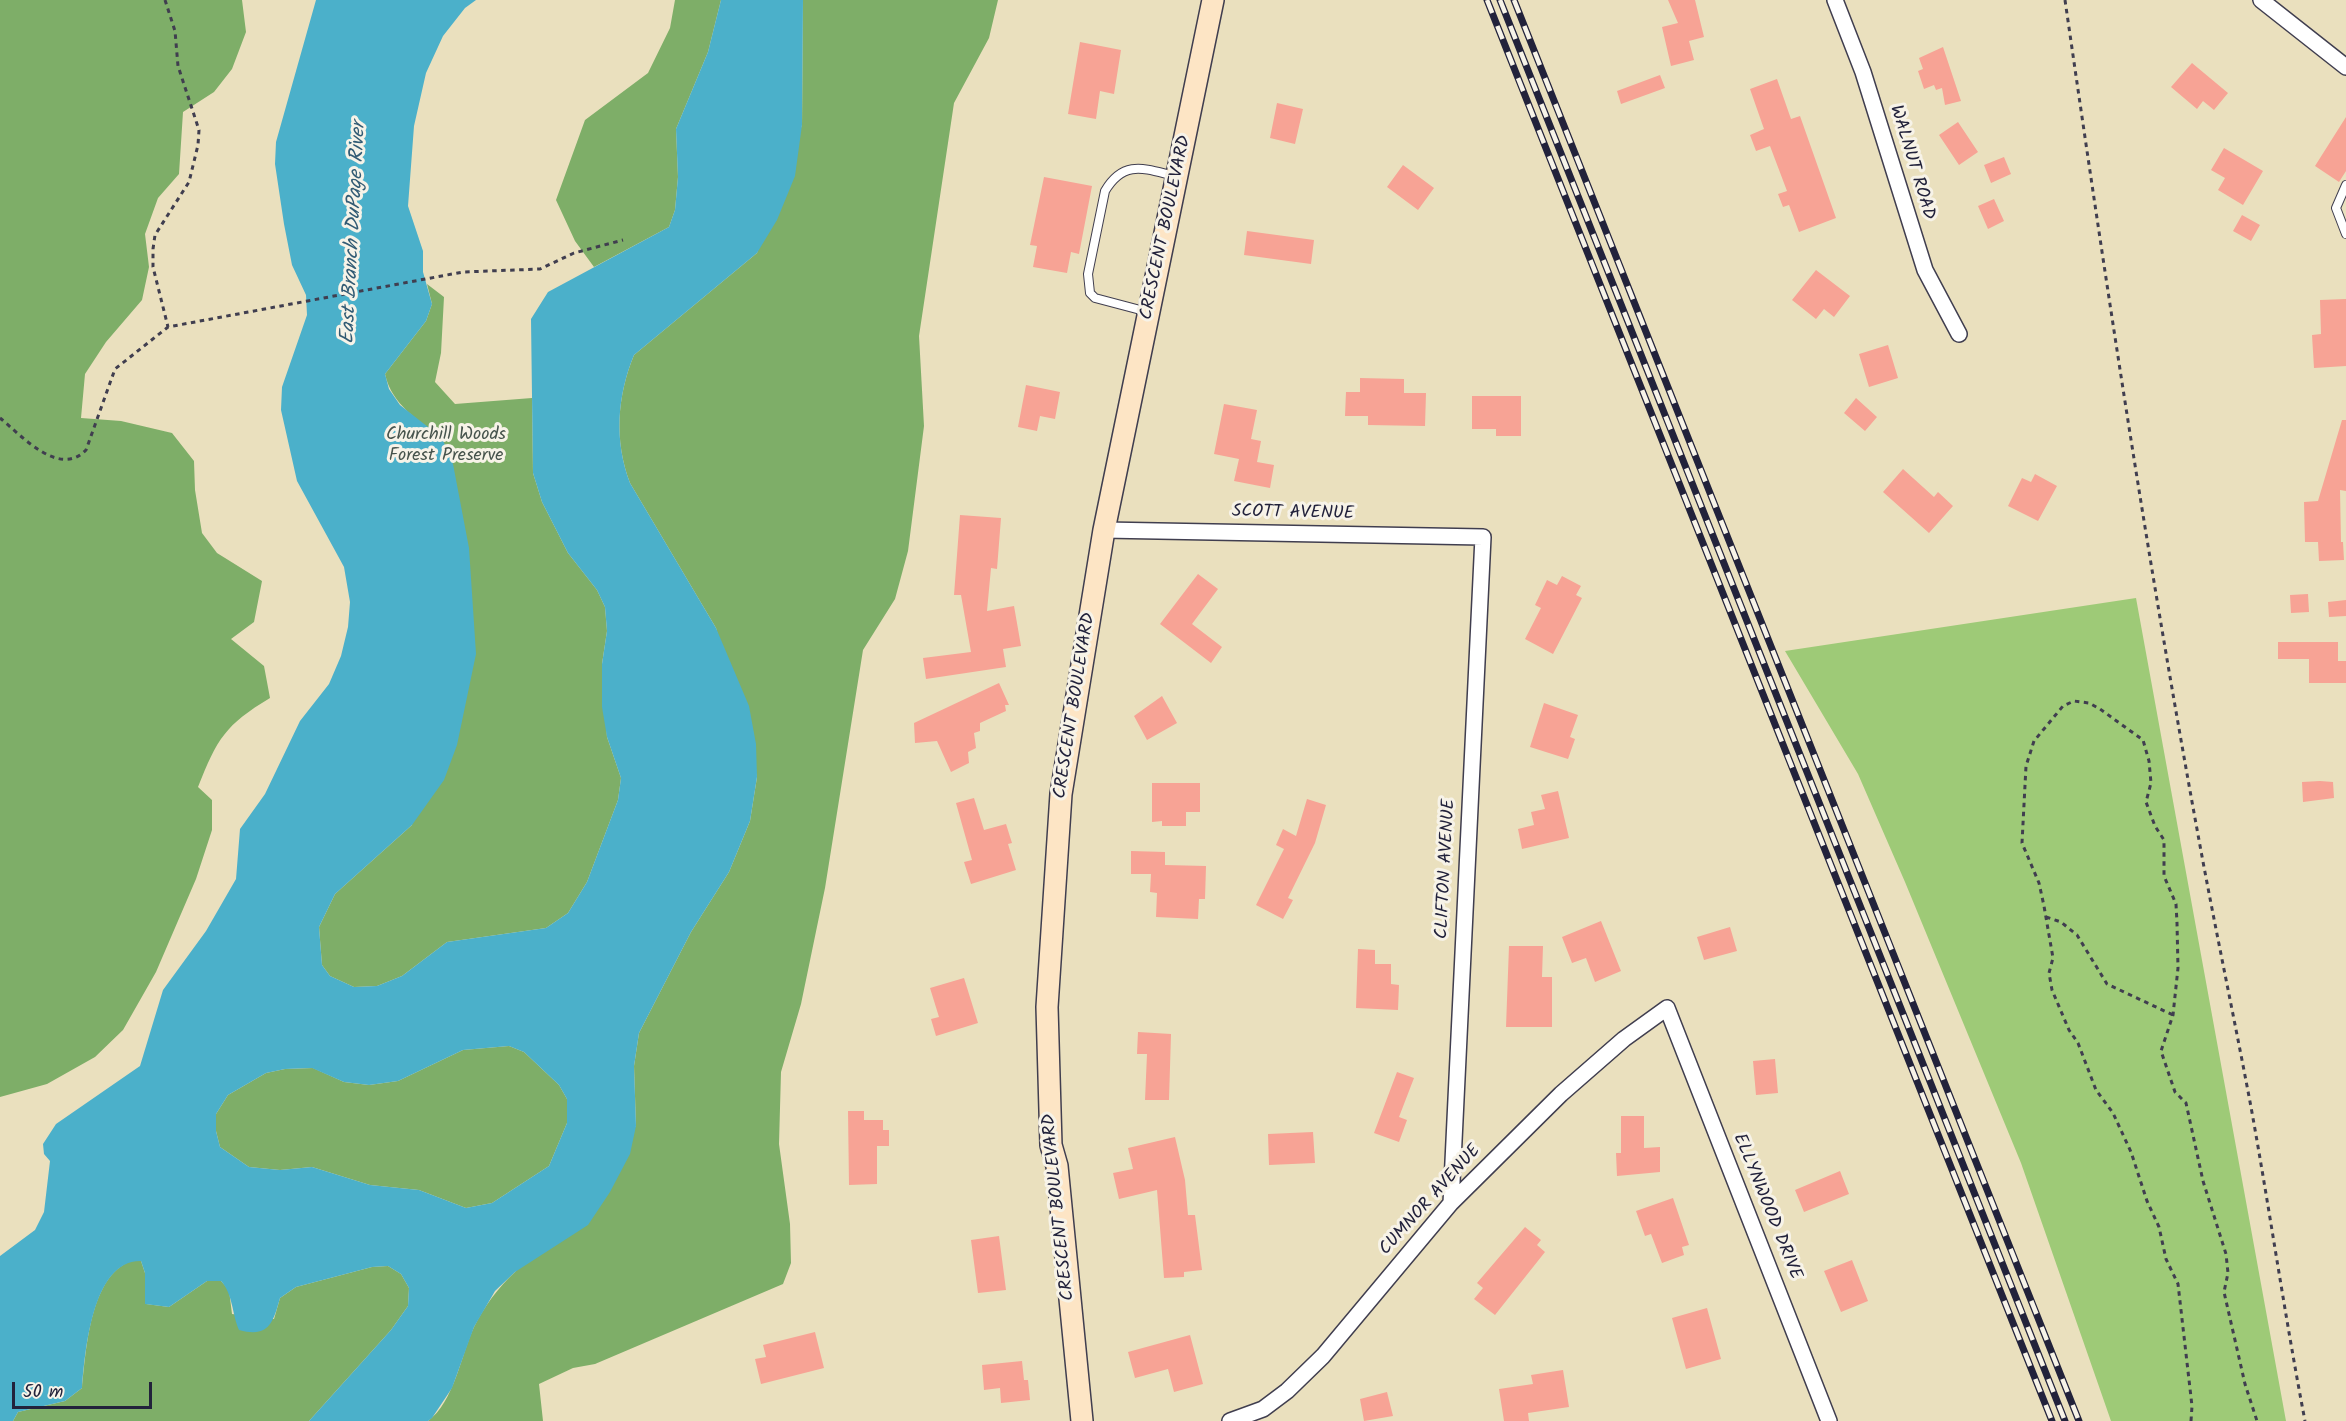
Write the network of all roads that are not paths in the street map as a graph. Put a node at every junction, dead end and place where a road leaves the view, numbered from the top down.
1 (1213, 0) edge
2 (1835, 0) edge
3 (2261, 0) edge
4 (2346, 67) edge
5 (1177, 177) junction
6 (2346, 185) edge
7 (2346, 234) edge
8 (1149, 312) junction
9 (1959, 334) dead end
10 (1104, 530) junction
11 (1482, 537) joint
12 (1667, 1008) joint
13 (1451, 1203) junction
14 (1083, 1421) edge
15 (1230, 1421) edge
16 (1830, 1421) edge

1 - 5 street, CRESCENT BOULEVARD
2 - 9 street, WALNUT ROAD
3 - 4 street
5 - 8 street, CRESCENT BOULEVARD
5 - 8 lane
6 - 7 lane
8 - 10 street, CRESCENT BOULEVARD
10 - 11 street, SCOTT AVENUE
10 - 14 street, CRESCENT BOULEVARD
11 - 13 street, CLIFTON AVENUE
12 - 13 street, CUMNOR AVENUE
12 - 16 street, ELLYNWOOD DRIVE
13 - 15 street, CUMNOR AVENUE

